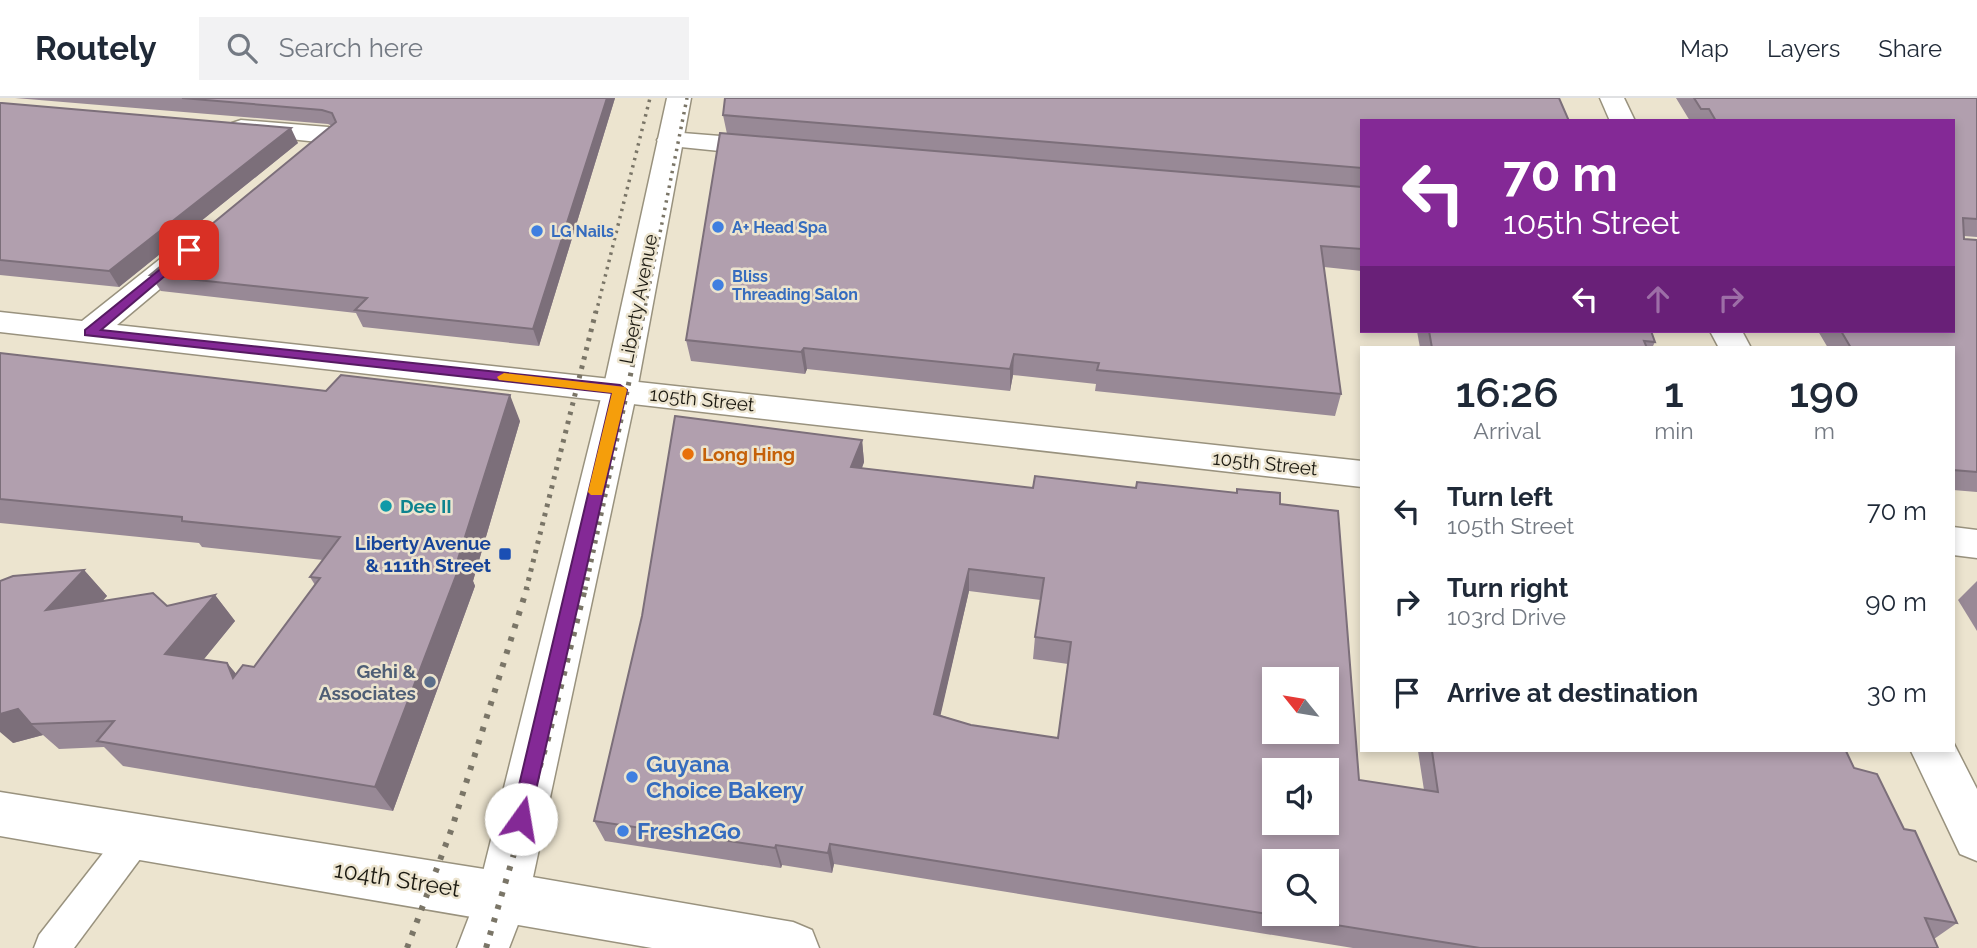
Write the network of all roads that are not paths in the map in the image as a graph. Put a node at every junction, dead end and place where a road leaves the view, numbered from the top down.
1 (679, 98) edge
2 (1612, 98) edge
3 (1622, 119) edge
4 (217, 125) edge
5 (670, 140) junction
6 (799, 150) edge
7 (297, 161) edge
8 (213, 230) edge
9 (0, 323) edge
10 (89, 332) junction
11 (620, 390) junction
12 (1360, 474) edge
13 (1955, 541) edge
14 (1977, 544) edge
15 (1934, 752) edge
16 (0, 814) edge
17 (137, 836) junction
18 (1977, 838) edge
19 (503, 896) junction
20 (52, 948) edge
21 (484, 948) edge
22 (793, 948) edge

1 - 5 street, Liberty Avenue
2 - 3 street
4 - 7 street
5 - 6 street
5 - 11 street, Liberty Avenue
8 - 10 street
9 - 10 street, 105th Street
10 - 11 street, 105th Street
11 - 12 street, 105th Street
11 - 19 street, Liberty Avenue
13 - 14 street
15 - 18 street
16 - 17 street, 104th Street
17 - 19 street, 104th Street
17 - 20 lane
19 - 21 street, Liberty Avenue
19 - 22 street, 104th Street

